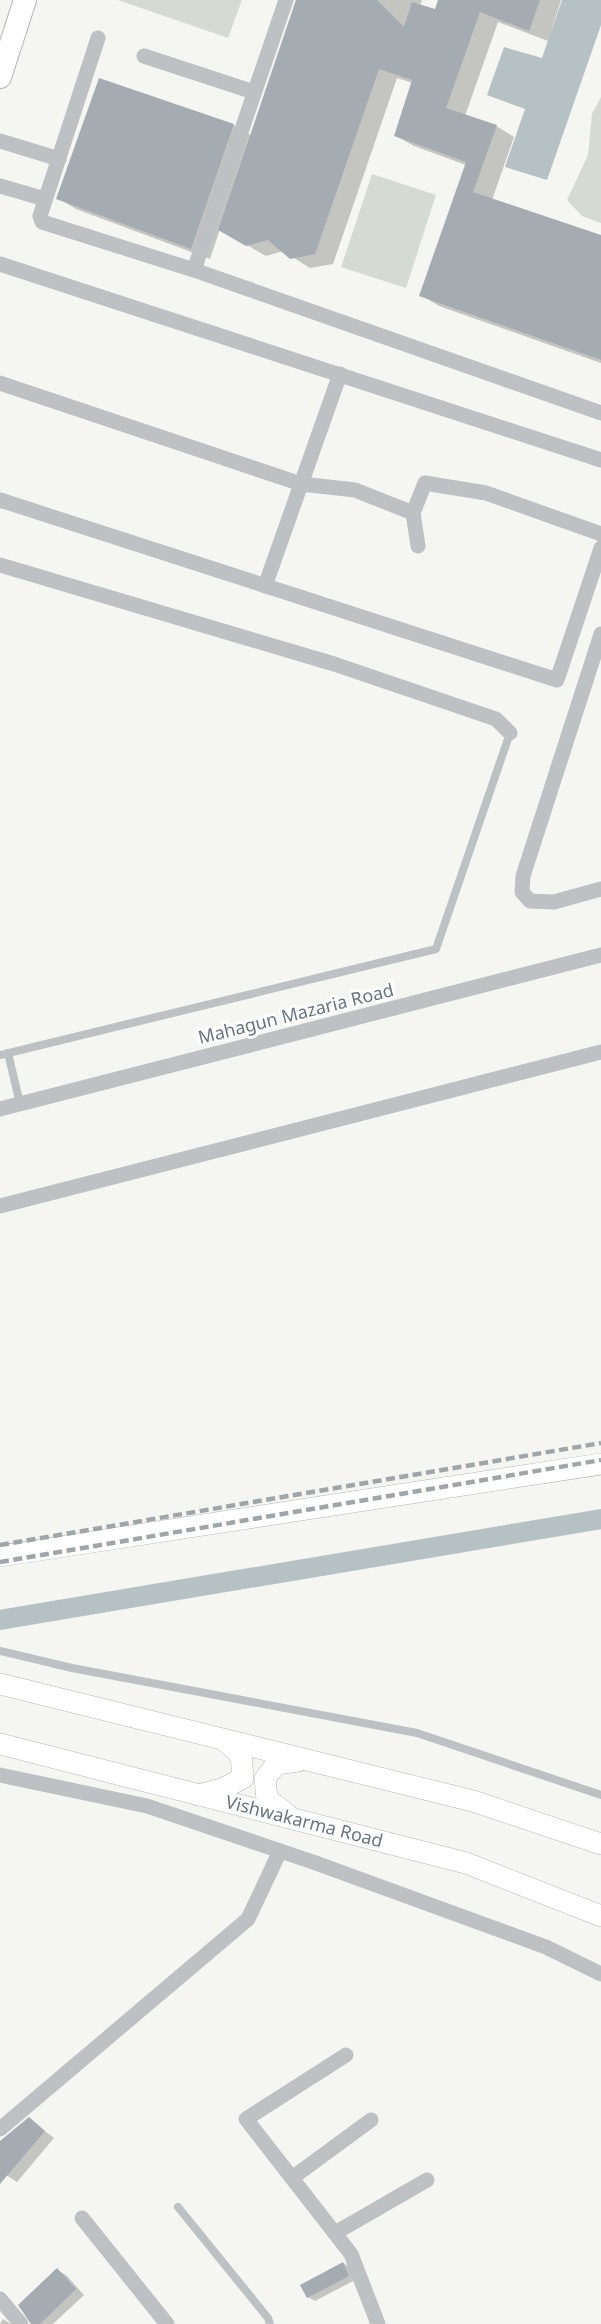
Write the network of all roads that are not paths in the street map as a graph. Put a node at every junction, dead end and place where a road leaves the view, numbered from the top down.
1 (26, 0) edge
2 (286, 0) edge
3 (98, 38) dead end
4 (144, 56) dead end
5 (0, 77) edge
6 (254, 92) junction
7 (0, 141) edge
8 (59, 159) junction
9 (0, 186) edge
10 (45, 199) junction
11 (0, 264) edge
12 (194, 270) junction
13 (339, 374) junction
14 (0, 382) edge
15 (601, 413) edge
16 (601, 460) edge
17 (301, 484) junction
18 (0, 500) edge
19 (413, 513) junction
20 (601, 534) edge
21 (418, 546) dead end
22 (601, 548) edge
23 (0, 565) edge
24 (265, 586) junction
25 (601, 634) edge
26 (510, 733) joint
27 (601, 890) edge
28 (601, 955) edge
29 (601, 1052) edge
30 (4, 1054) edge
31 (20, 1104) junction
32 (0, 1109) edge
33 (0, 1206) edge
34 (601, 1464) edge
35 (0, 1556) edge
36 (0, 1651) edge
37 (0, 1684) edge
38 (224, 1740) junction
39 (0, 1744) edge
40 (305, 1760) junction
41 (0, 1775) edge
42 (199, 1795) junction
43 (601, 1795) edge
44 (292, 1818) junction
45 (601, 1844) edge
46 (280, 1851) junction
47 (601, 1916) edge
48 (601, 1974) edge
49 (346, 2055) dead end
50 (371, 2120) dead end
51 (0, 2129) edge
52 (292, 2178) junction
53 (427, 2180) dead end
54 (178, 2207) dead end
55 (82, 2218) dead end
56 (335, 2233) junction
57 (0, 2299) edge
58 (21, 2324) edge
59 (167, 2324) edge
60 (270, 2324) edge
61 (378, 2324) edge

1 - 5 main road
2 - 6 street
3 - 8 street
4 - 6 street
6 - 12 street
7 - 8 street
8 - 10 street
9 - 10 street
10 - 12 street
11 - 13 street
12 - 15 street
13 - 16 street
13 - 17 street
14 - 17 street
17 - 19 street
17 - 24 street
18 - 24 street
19 - 20 street
19 - 21 street
22 - 24 street
23 - 26 street
25 - 27 street
26 - 30 lane
28 - 31 street, Mahagun Mazaria Road
29 - 33 street
30 - 31 lane
31 - 32 street, Mahagun Mazaria Road
34 - 35 main road
36 - 43 lane
37 - 38 main road
38 - 40 main road
38 - 42 main road
39 - 42 main road, Vishwakarma Road
40 - 44 main road
40 - 45 main road
41 - 46 street
42 - 44 main road, Vishwakarma Road
44 - 47 main road, Vishwakarma Road
46 - 48 street
46 - 51 street
49 - 52 street
50 - 52 street
52 - 56 street
53 - 56 street
54 - 60 lane
55 - 59 street
56 - 61 street
57 - 58 street

